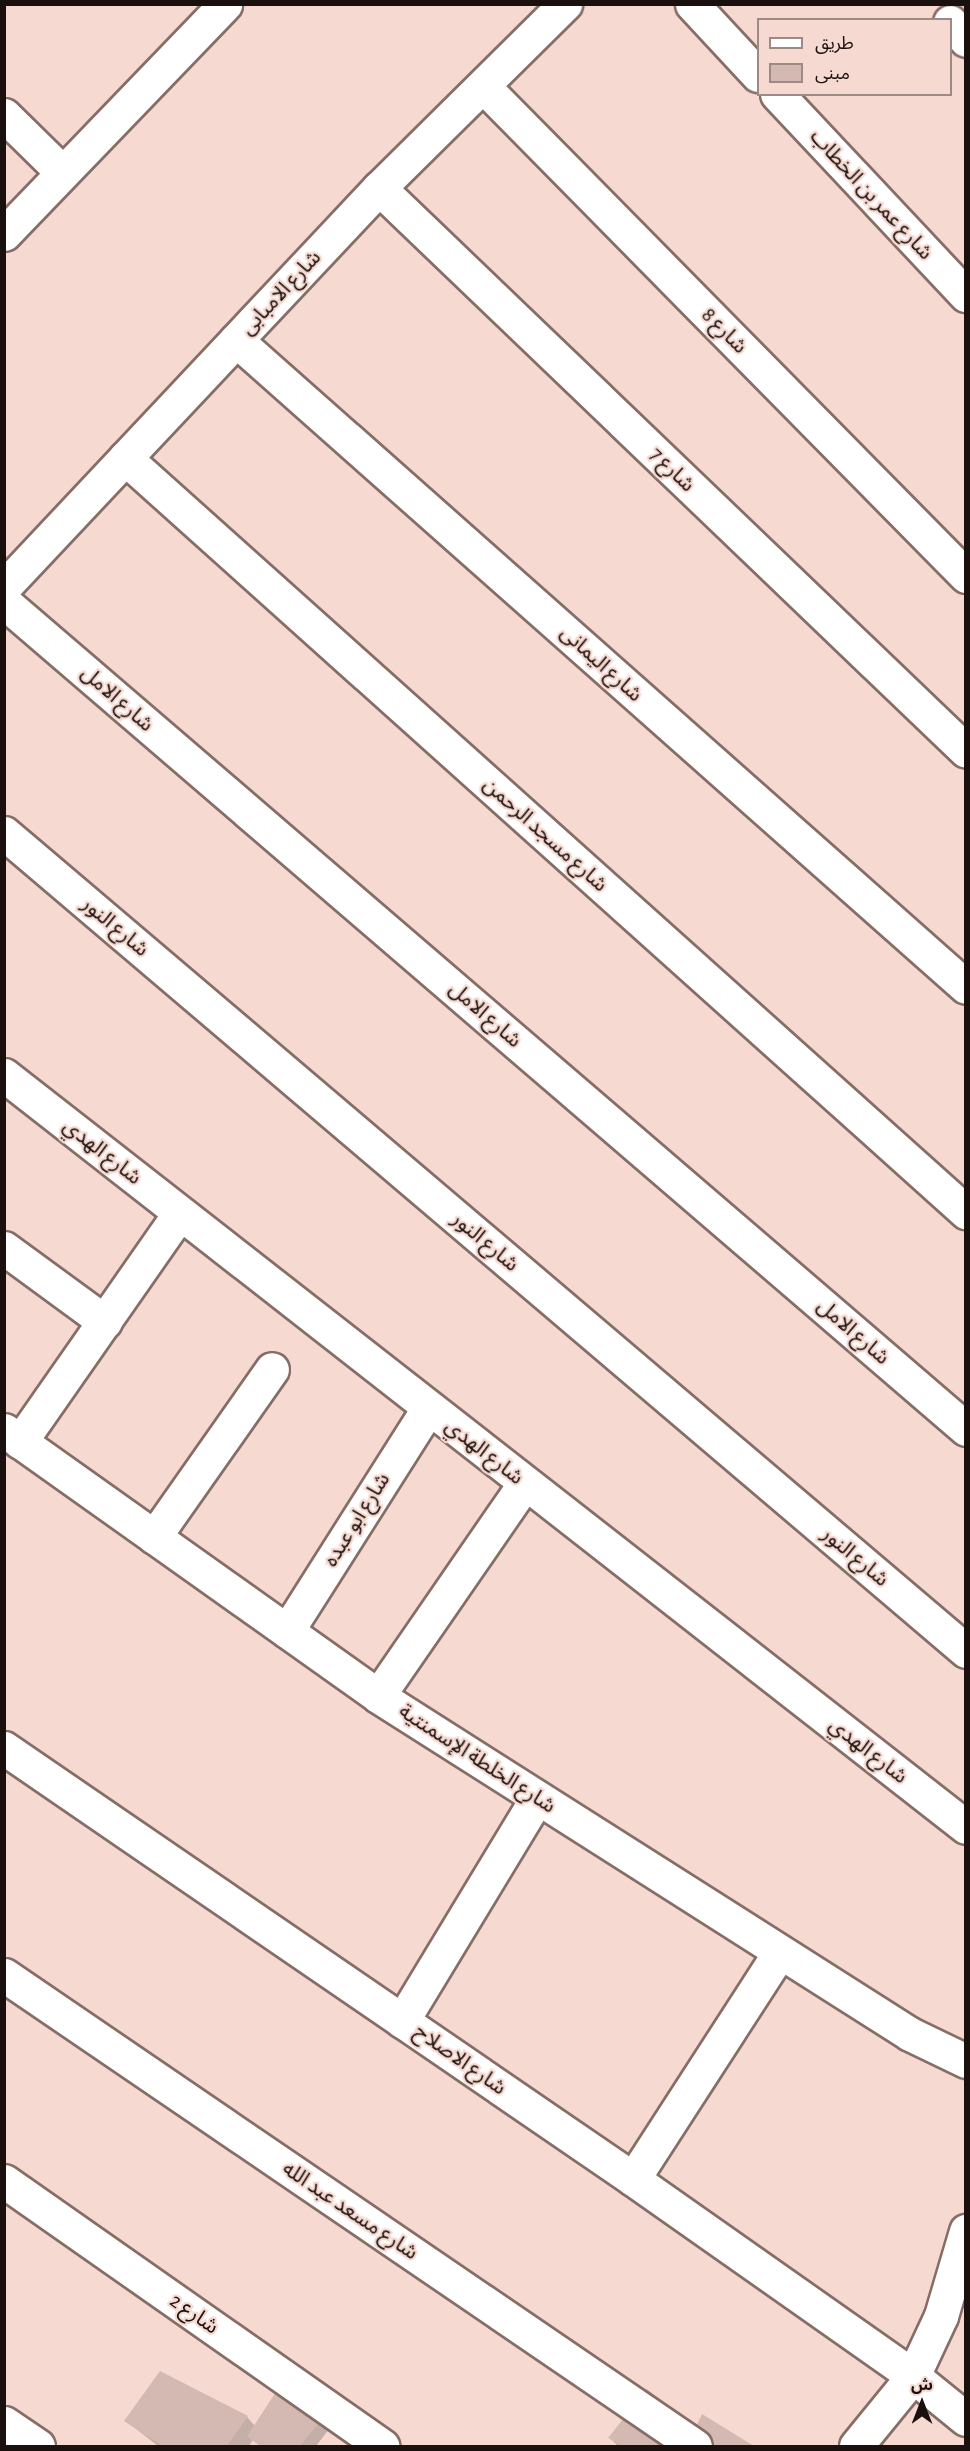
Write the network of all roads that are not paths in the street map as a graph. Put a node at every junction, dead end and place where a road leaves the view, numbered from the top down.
1 (225, 4) edge
2 (565, 4) edge
3 (692, 4) edge
4 (935, 4) edge
5 (947, 18) edge
6 (952, 24) edge
7 (966, 40) edge
8 (757, 73) edge
9 (483, 86) junction
10 (779, 96) edge
11 (4, 115) edge
12 (62, 172) junction
13 (379, 188) junction
14 (4, 234) edge
15 (966, 295) edge
16 (237, 340) junction
17 (126, 458) junction
18 (966, 576) edge
19 (4, 587) edge
20 (4, 602) edge
21 (966, 751) edge
22 (4, 833) edge
23 (966, 987) edge
24 (4, 1075) edge
25 (966, 1212) edge
26 (179, 1214) junction
27 (4, 1248) edge
28 (105, 1322) junction
29 (272, 1370) dead end
30 (428, 1409) junction
31 (966, 1429) edge
32 (12, 1436) edge
33 (525, 1483) junction
34 (154, 1537) junction
35 (287, 1631) junction
36 (966, 1651) edge
37 (378, 1696) junction
38 (4, 1748) edge
39 (537, 1798) junction
40 (966, 1827) edge
41 (780, 1952) junction
42 (4, 1975) edge
43 (402, 2021) junction
44 (966, 2061) edge
45 (633, 2180) junction
46 (4, 2181) edge
47 (966, 2231) edge
48 (913, 2376) junction
49 (966, 2419) edge
50 (4, 2423) edge
51 (38, 2446) edge
52 (383, 2446) edge
53 (695, 2446) edge
54 (856, 2446) edge

1 - 12 street
2 - 9 street, شارع الامبابى
3 - 8 street
4 - 5 street
6 - 7 street
9 - 13 street, شارع الامبابى
9 - 18 street, شارع 8
10 - 15 street, شارع عمر بن الخطاب
11 - 12 street
12 - 14 street
13 - 16 street, شارع الامبابى
13 - 21 street, شارع 7
16 - 17 street, شارع الامبابى
16 - 23 street, شارع اليمانى
17 - 19 street, شارع الامبابى
17 - 25 street, شارع مسجد الرحمن
20 - 31 street, شارع الامل
22 - 36 street, شارع النور
24 - 26 street, شارع الهدي
26 - 28 street
26 - 30 street, شارع الهدي
27 - 28 street
28 - 32 street
29 - 34 street
30 - 33 street, شارع الهدي
30 - 35 street, شارع ابو عبده
32 - 34 street, شارع الخلطة الإسمنتية
33 - 37 street
33 - 40 street, شارع الهدي
34 - 35 street, شارع الخلطة الإسمنتية
35 - 37 street, شارع الخلطة الإسمنتية
37 - 39 street, شارع الخلطة الإسمنتية
38 - 43 street, شارع الاصلاح
39 - 41 street, شارع الخلطة الإسمنتية
39 - 43 street
41 - 44 street, شارع الخلطة الإسمنتية
41 - 45 street
42 - 53 street, شارع مسعد عبد الله
43 - 45 street, شارع الاصلاح
45 - 48 street, شارع الاصلاح
46 - 52 street, شارع 2
47 - 48 street
48 - 49 street, شارع الاصلاح
48 - 54 street
50 - 51 street

